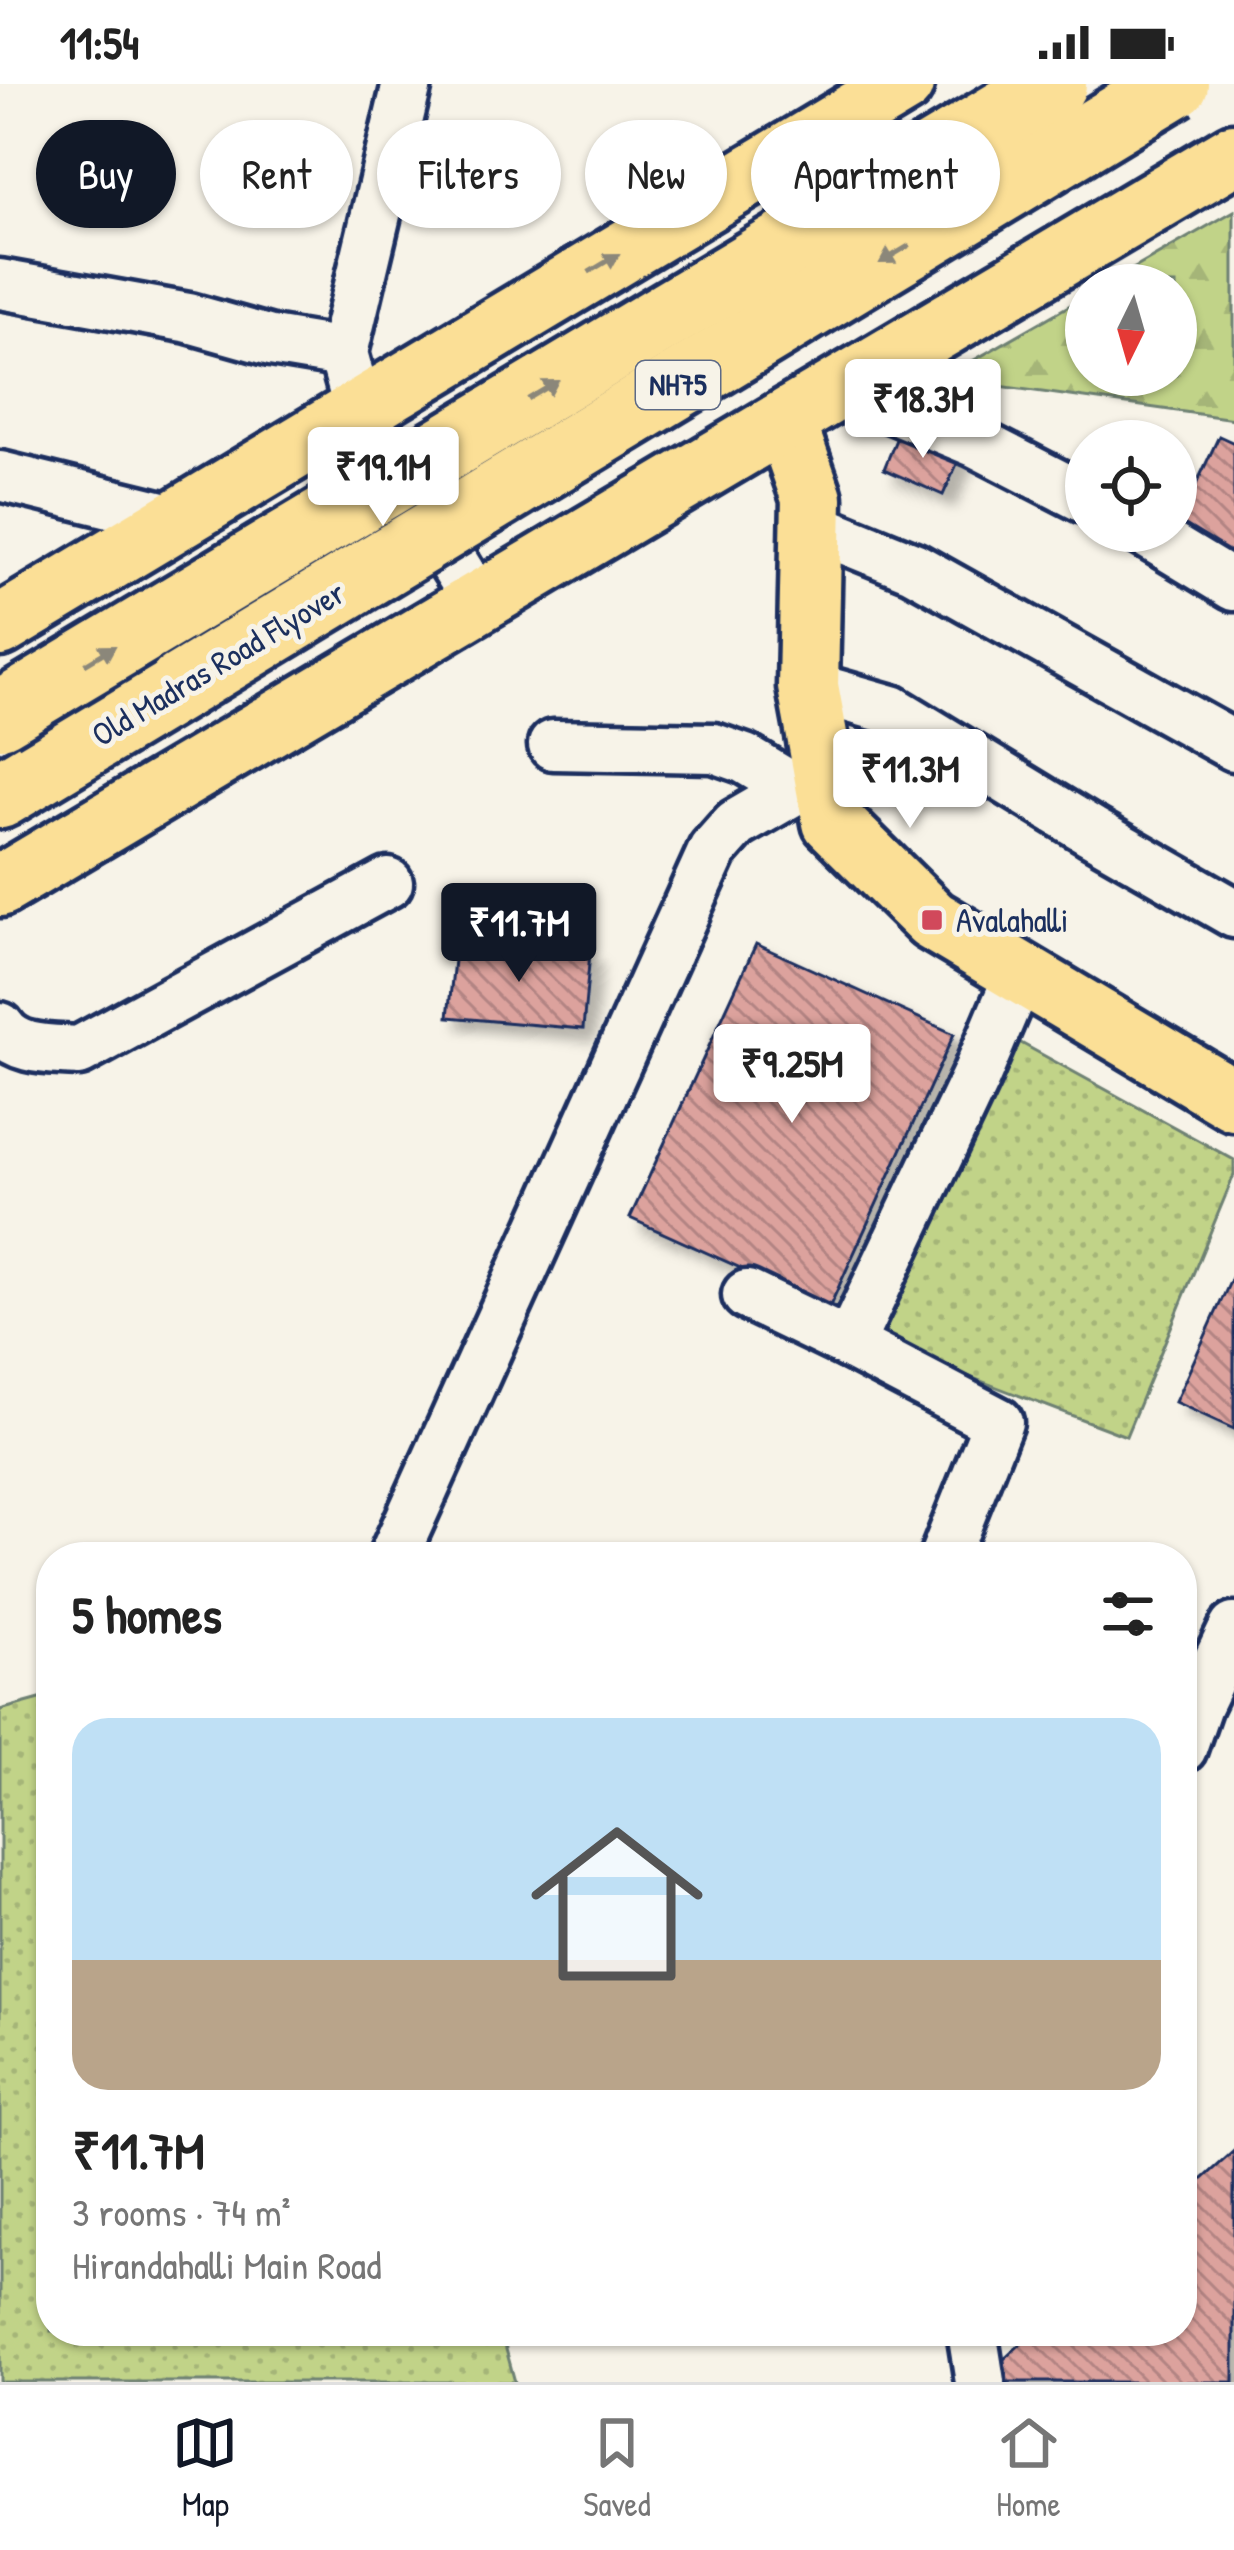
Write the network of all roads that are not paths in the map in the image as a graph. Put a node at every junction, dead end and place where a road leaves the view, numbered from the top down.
1 (407, 84) edge
2 (902, 84) edge
3 (1052, 84) edge
4 (1176, 84) edge
5 (1234, 154) edge
6 (0, 284) edge
7 (343, 353) junction
8 (841, 387) junction
9 (359, 411) junction
10 (784, 421) junction
11 (0, 476) edge
12 (1065, 488) edge
13 (179, 520) junction
14 (812, 526) junction
15 (1178, 552) edge
16 (1234, 586) edge
17 (478, 602) junction
18 (0, 626) edge
19 (808, 686) junction
20 (0, 715) edge
21 (553, 745) dead end
22 (1234, 746) edge
23 (810, 781) junction
24 (0, 795) edge
25 (388, 883) dead end
26 (0, 886) edge
27 (1234, 913) edge
28 (1020, 972) junction
29 (0, 1027) edge
30 (1233, 1096) edge
31 (747, 1295) dead end
32 (849, 1344) junction
33 (400, 1542) edge
34 (950, 1542) edge
35 (1234, 1628) edge
36 (1197, 1705) edge
37 (974, 2346) edge
38 (980, 2382) edge

1 - 7 street
9 -> 2 main road
20 -> 3 highway, Old Madras Road Flyover / NH75, bridge
4 -> 24 highway, Old Madras Road Flyover / NH75, bridge
5 - 8 main road
6 - 7 street
7 - 9 street
8 - 10 main road
8 - 12 street
9 - 13 main road
9 - 17 street
10 - 14 main road
10 - 17 main road
11 - 13 street
13 - 18 main road
14 - 19 main road
14 - 22 street
15 - 16 street
17 - 26 main road
19 - 23 main road
19 - 27 street
21 - 23 street
23 - 28 main road
23 - 33 street
25 - 29 street
28 - 30 main road
28 - 32 street
31 - 32 street
32 - 34 street
35 - 36 street
37 - 38 street

